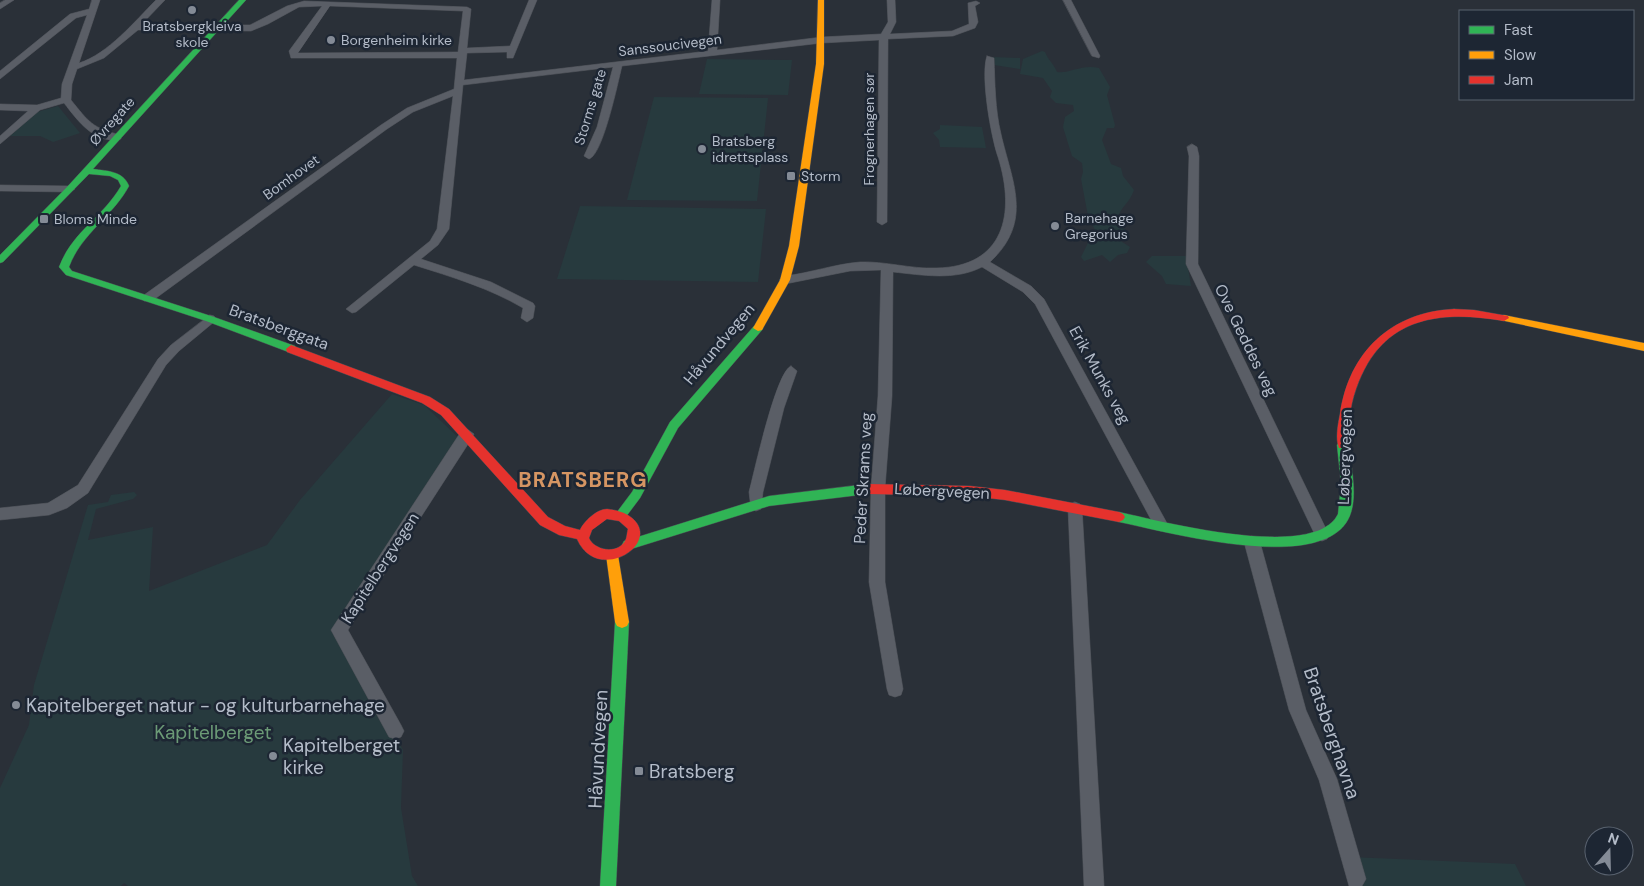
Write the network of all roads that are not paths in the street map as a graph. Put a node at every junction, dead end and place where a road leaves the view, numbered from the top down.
1 (10, 0) edge
2 (96, 0) edge
3 (161, 0) edge
4 (243, 0) edge
5 (533, 0) edge
6 (716, 0) edge
7 (821, 0) edge
8 (892, 0) edge
9 (1067, 0) edge
10 (329, 2) edge
11 (976, 3) dead end
12 (0, 7) edge
13 (466, 9) joint
14 (91, 11) junction
15 (136, 26) junction
16 (218, 28) junction
17 (884, 36) junction
18 (822, 40) junction
19 (462, 53) junction
20 (712, 53) junction
21 (1096, 56) dead end
22 (990, 58) dead end
23 (618, 65) junction
24 (74, 67) junction
25 (0, 76) edge
26 (458, 87) junction
27 (66, 100) junction
28 (0, 107) edge
29 (37, 108) junction
30 (118, 137) junction
31 (0, 141) edge
32 (1192, 147) dead end
33 (589, 156) dead end
34 (86, 171) junction
35 (0, 188) edge
36 (70, 189) junction
37 (882, 222) dead end
38 (0, 260) edge
39 (412, 260) junction
40 (984, 263) junction
41 (887, 268) junction
42 (785, 280) junction
43 (148, 298) junction
44 (352, 309) dead end
45 (527, 318) dead end
46 (210, 320) junction
47 (1644, 347) edge
48 (791, 372) dead end
49 (467, 434) junction
50 (878, 488) junction
51 (756, 505) junction
52 (1075, 508) junction
53 (0, 514) edge
54 (621, 515) junction
55 (631, 523) junction
56 (1161, 525) junction
57 (665, 533) junction
58 (582, 535) junction
59 (1322, 535) junction
60 (1252, 542) junction
61 (628, 545) junction
62 (612, 555) junction
63 (895, 689) dead end
64 (395, 731) dead end
65 (1356, 879) dead end
66 (608, 886) edge
67 (1094, 886) edge

1 - 12 street
2 - 14 street
3 - 15 street
4 - 16 street, Øvregate
5 - 19 street
6 - 20 street
7 - 18 street, Håvundvegen
8 - 17 street
9 - 21 street
10 - 13 street
10 - 16 street
10 - 19 street
11 - 17 street, Sanssoucivegen
13 - 19 street
14 - 24 street
14 - 25 street
15 - 16 street
15 - 24 street
16 - 30 street, Øvregate
17 - 18 street, Sanssoucivegen
17 - 37 street, Frognerhagen sør
18 - 20 street, Sanssoucivegen
18 - 42 street, Håvundvegen
19 - 26 street
20 - 23 street, Sanssoucivegen
22 - 40 street
23 - 26 street, Sanssoucivegen
23 - 33 street, Storms gate
24 - 27 street
26 - 39 street
26 - 43 street, Bomhovet
27 - 29 street
27 - 30 street
28 - 29 street
29 - 31 street
30 - 34 street, Øvregate
32 - 59 street, Ove Geddes veg
34 - 36 street, Øvregate
34 - 43 street, Bratsberggata
35 - 36 street
36 - 38 street, Øvregate
39 - 44 street
39 - 45 street
40 - 41 street
40 - 56 street, Erik Munks veg
41 - 42 street
41 - 50 street, Peder Skrams veg
42 - 54 street, Håvundvegen
43 - 46 street, Bratsberggata
46 - 49 street, Bratsberggata
46 - 53 street
47 - 59 street, Løbergvegen
48 - 51 street
49 - 58 street, Bratsberggata
49 - 64 street, Kapitelbergvegen
50 - 51 street, Løbergvegen
50 - 52 street, Løbergvegen
50 - 63 street, Peder Skrams veg
51 - 57 street, Løbergvegen
52 - 56 street, Løbergvegen
52 - 67 street
54 - 55 street
54 - 58 street
55 - 57 street
55 - 61 street
56 - 60 street, Løbergvegen
57 - 61 street, Løbergvegen
58 - 62 street
59 - 60 street, Løbergvegen
60 - 65 street, Bratsberghavna
61 - 62 street
62 - 66 street, Håvundvegen

